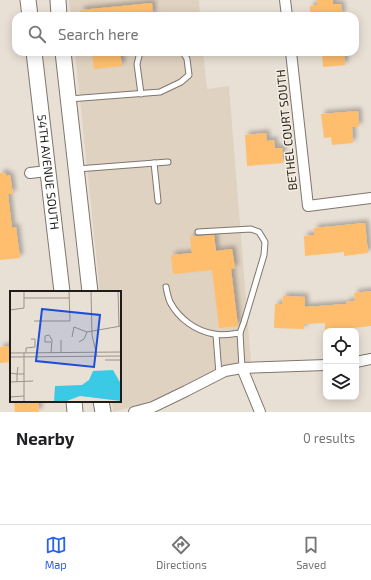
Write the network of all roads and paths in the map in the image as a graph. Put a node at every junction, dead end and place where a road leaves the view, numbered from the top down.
1 (28, 0) edge
2 (58, 0) edge
3 (285, 0) edge
4 (30, 12) edge
5 (59, 12) edge
6 (286, 12) edge
7 (34, 56) edge
8 (63, 56) edge
9 (139, 56) edge
10 (186, 56) edge
11 (291, 56) edge
12 (142, 94) junction
13 (68, 99) junction
14 (168, 162) dead end
15 (154, 163) junction
16 (76, 170) junction
17 (48, 171) junction
18 (30, 173) dead end
19 (371, 198) edge
20 (158, 201) dead end
21 (198, 232) dead end
22 (166, 287) dead end
23 (62, 291) edge
24 (90, 291) edge
25 (240, 333) junction
26 (216, 335) junction
27 (371, 359) edge
28 (359, 361) edge
29 (323, 365) edge
30 (242, 368) junction
31 (219, 374) junction
32 (74, 402) edge
33 (101, 402) edge
34 (76, 412) edge
35 (103, 412) edge
36 (134, 412) edge
37 (260, 412) edge

1 - 4 main road
2 - 5 main road
3 - 6 street
7 - 17 main road, 54TH AVENUE SOUTH
8 - 13 main road
9 - 12 lane
10 - 12 lane
11 - 19 street, BETHEL COURT SOUTH
12 - 13 lane
13 - 16 main road
14 - 15 lane
15 - 16 lane
15 - 20 lane
16 - 24 main road
17 - 18 street
17 - 23 main road, 54TH AVENUE SOUTH
21 - 25 lane
22 - 26 lane
25 - 26 lane
25 - 30 lane
26 - 31 lane
27 - 28 street
29 - 30 street
30 - 31 street
30 - 37 street
31 - 36 street
32 - 34 main road
33 - 35 main road

